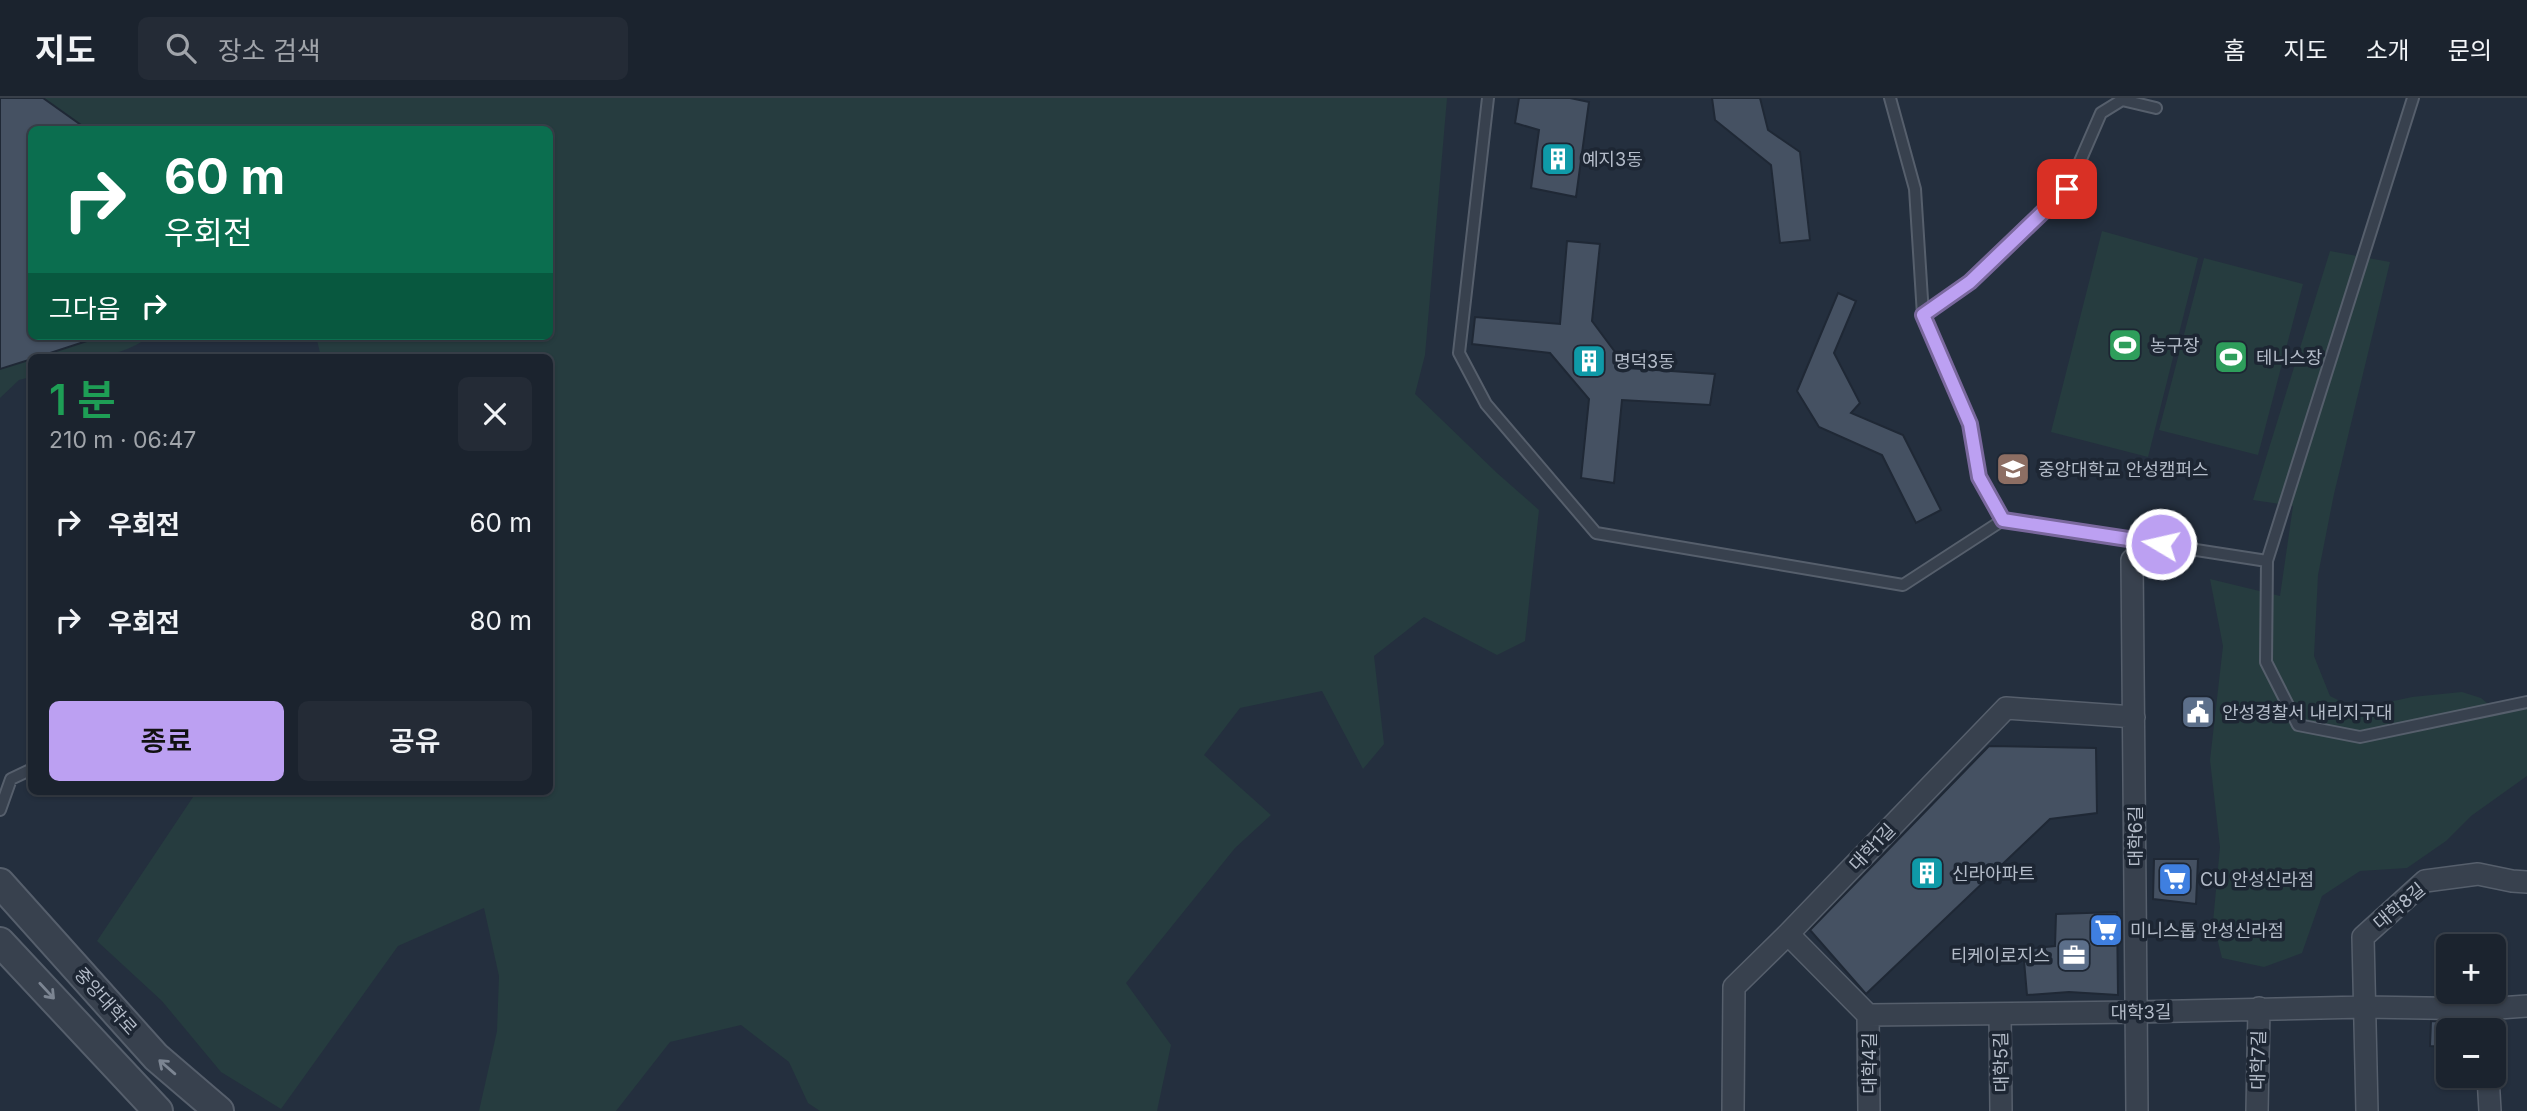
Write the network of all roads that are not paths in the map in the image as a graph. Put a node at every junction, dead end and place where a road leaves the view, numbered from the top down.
1 (1488, 98) edge
2 (1890, 98) edge
3 (2413, 98) edge
4 (2156, 108) dead end
5 (1923, 315) junction
6 (2003, 520) junction
7 (2132, 560) dead end
8 (2267, 561) junction
9 (2527, 702) edge
10 (2134, 717) junction
11 (28, 771) edge
12 (0, 810) edge
13 (2527, 882) edge
14 (0, 883) edge
15 (1788, 934) junction
16 (0, 942) edge
17 (2527, 1006) edge
18 (2365, 1007) junction
19 (2259, 1008) junction
20 (2485, 1009) junction
21 (2136, 1012) junction
22 (2000, 1014) junction
23 (1868, 1015) junction
24 (2485, 1018) edge
25 (2489, 1088) edge
26 (158, 1111) edge
27 (219, 1111) edge
28 (1733, 1111) edge
29 (1869, 1111) edge
30 (2001, 1111) edge
31 (2137, 1111) edge
32 (2257, 1111) edge
33 (2367, 1111) edge
34 (2490, 1111) edge

1 - 6 lane
2 - 5 lane
3 - 8 lane
4 - 5 lane
5 - 6 lane
6 - 8 lane
7 - 10 street, 대학6길
8 - 9 lane
10 - 15 street, 대학1길
10 - 21 street, 대학6길
11 - 12 lane
13 - 18 street, 대학8길
27 -> 14 street, 중앙대학로
15 - 23 street
15 - 28 street, 대학1길
16 -> 26 street, 중앙대학로
17 - 20 street, 대학3길
18 - 19 street, 대학3길
18 - 20 street, 대학3길
18 - 33 street, 대학8길
19 - 21 street, 대학3길
19 - 32 street, 대학7길
20 - 24 street
21 - 22 street, 대학3길
21 - 31 street, 대학6길
22 - 23 street, 대학3길
22 - 30 street, 대학5길
23 - 29 street, 대학4길
25 - 34 street

